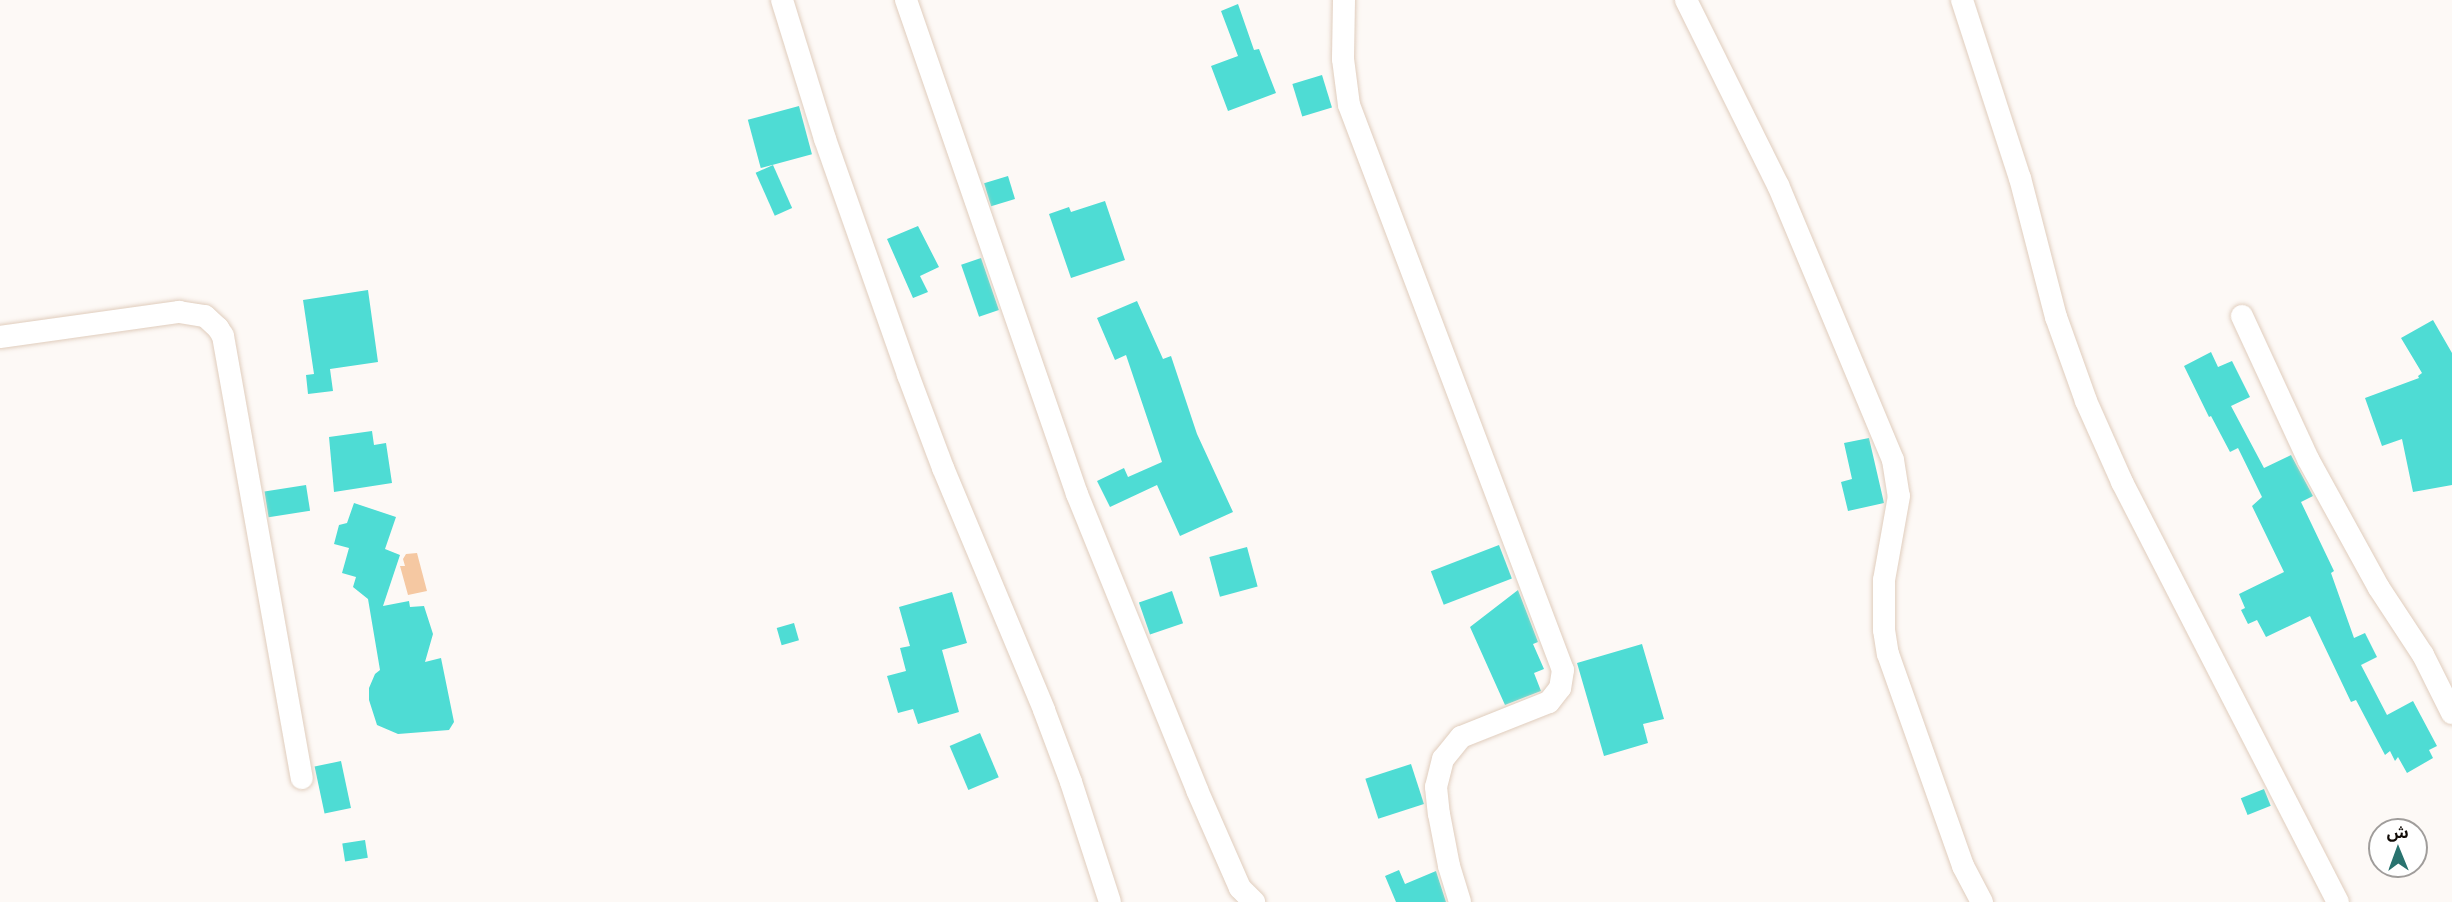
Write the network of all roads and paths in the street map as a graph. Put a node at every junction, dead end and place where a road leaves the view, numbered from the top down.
1 (782, 0) edge
2 (906, 0) edge
3 (1344, 0) edge
4 (1686, 0) edge
5 (1962, 0) edge
6 (2242, 316) dead end
7 (0, 337) edge
8 (2452, 713) edge
9 (302, 778) dead end
10 (1110, 902) edge
11 (1254, 902) edge
12 (1460, 902) edge
13 (1982, 902) edge
14 (2338, 902) edge

1 - 10 street
2 - 11 street
3 - 12 street
4 - 13 street
5 - 14 street
6 - 8 street
7 - 9 street

